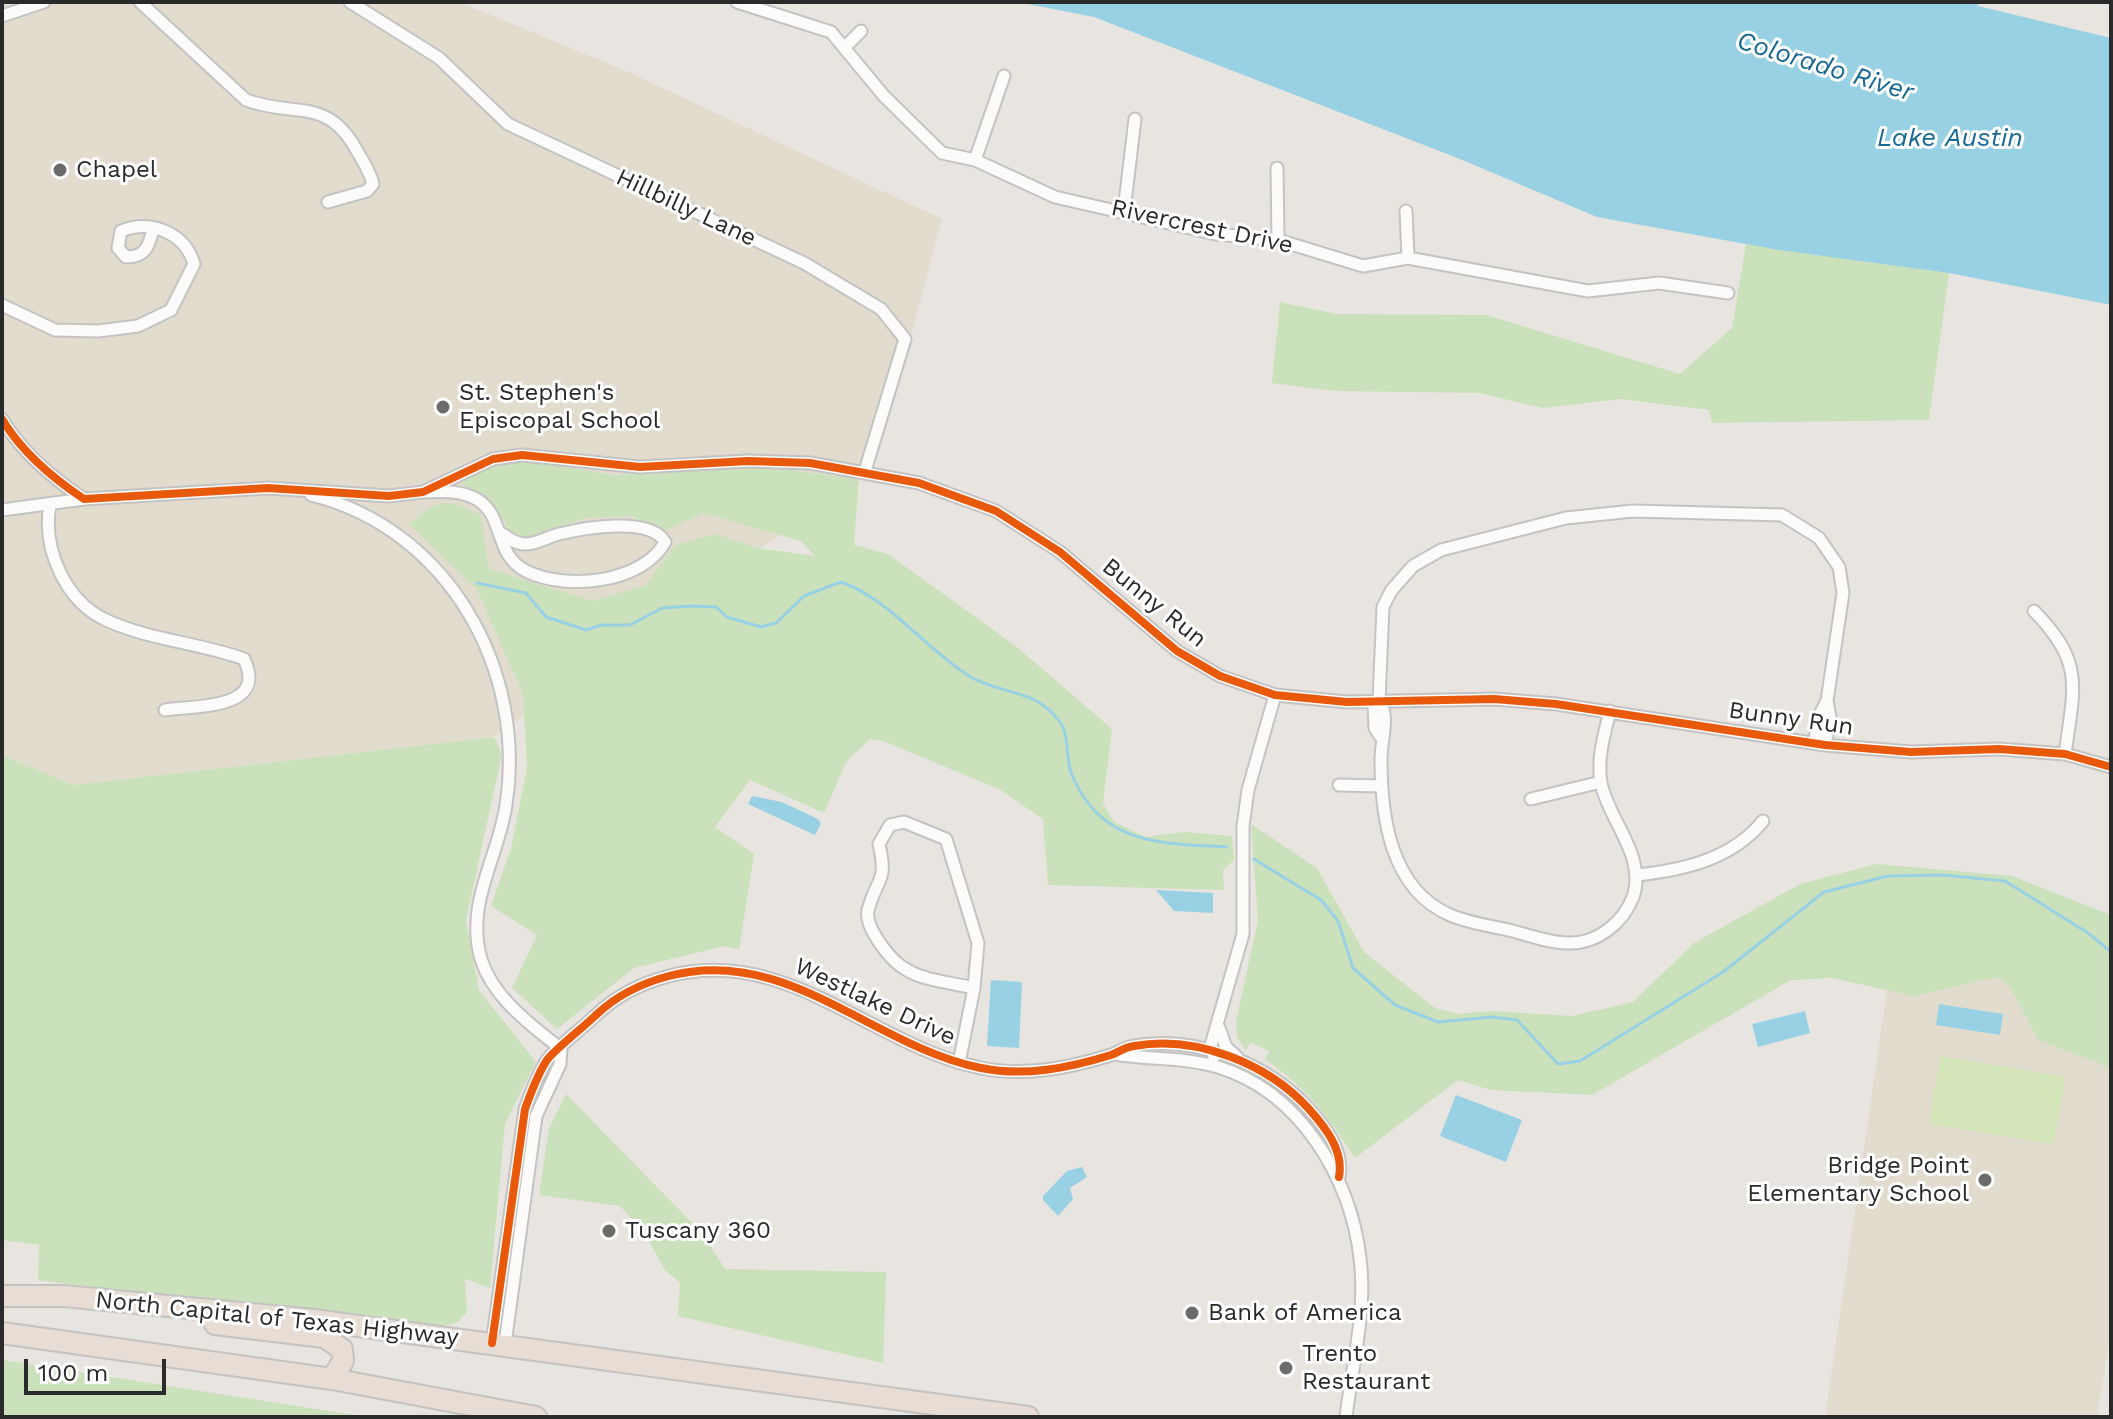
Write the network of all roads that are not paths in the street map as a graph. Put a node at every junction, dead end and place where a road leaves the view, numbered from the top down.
1 (44, 2) edge
2 (140, 2) edge
3 (350, 2) edge
4 (737, 2) edge
5 (2, 16) edge
6 (861, 31) dead end
7 (846, 46) junction
8 (1004, 76) dead end
9 (1135, 119) dead end
10 (975, 160) junction
11 (1277, 168) dead end
12 (328, 202) dead end
13 (1124, 211) junction
14 (1406, 211) dead end
15 (153, 229) dead end
16 (1278, 240) junction
17 (1408, 258) junction
18 (1728, 293) dead end
19 (2, 305) edge
20 (2, 419) edge
21 (865, 471) junction
22 (291, 490) junction
23 (423, 492) junction
24 (84, 499) junction
25 (50, 505) junction
26 (2, 510) edge
27 (501, 533) junction
28 (2034, 611) dead end
29 (1275, 695) junction
30 (1379, 700) junction
31 (165, 710) dead end
32 (1610, 711) junction
33 (1820, 744) junction
34 (2065, 754) junction
35 (2111, 767) edge
36 (1601, 782) junction
37 (1339, 785) dead end
38 (1381, 786) junction
39 (1531, 799) dead end
40 (1763, 821) dead end
41 (1637, 875) junction
42 (974, 988) junction
43 (1219, 1028) junction
44 (561, 1049) junction
45 (1212, 1051) junction
46 (1114, 1054) junction
47 (1239, 1060) junction
48 (959, 1063) junction
49 (1221, 1068) junction
50 (1339, 1177) junction
51 (2, 1296) edge
52 (64, 1296) junction
53 (2, 1333) edge
54 (498, 1344) junction
55 (332, 1379) junction
56 (536, 1417) edge
57 (1028, 1417) edge
58 (1346, 1417) edge

1 - 5 street
2 - 12 street
3 - 21 street, Hillbilly Lane
4 - 7 street, Rivercrest Drive
6 - 7 street
7 - 10 street, Rivercrest Drive
8 - 10 street
9 - 13 street
10 - 13 street, Rivercrest Drive
11 - 16 street
13 - 16 street, Rivercrest Drive
14 - 17 street
15 - 19 street
16 - 17 street, Rivercrest Drive
17 - 18 street, Rivercrest Drive
20 - 24 street
21 - 23 street, Bunny Run
21 - 29 street, Bunny Run
22 - 23 street, Bunny Run
22 - 24 street
22 - 44 street
23 - 27 street
24 - 25 street
25 - 26 street
25 - 31 street
27 - 27 street
28 - 34 street
29 - 30 street, Bunny Run
29 - 43 street
30 - 32 street, Bunny Run
30 - 33 street
30 - 38 street
32 - 33 street, Bunny Run
32 - 36 street
33 - 34 street, Bunny Run
34 - 35 street, Bunny Run
36 - 39 street
36 - 41 street
37 - 38 street
38 - 41 street
40 - 41 street
42 - 42 street
42 - 48 street
43 - 45 street
43 - 47 street
44 - 48 street, Westlake Drive
44 - 54 street, Westlake Drive
45 - 46 street, Westlake Drive
45 - 47 street, Westlake Drive
45 - 49 street
46 - 48 street, Westlake Drive
46 - 49 street, Westlake Drive
47 - 50 street, Westlake Drive
49 - 50 street, Westlake Drive
50 - 58 street, Westlake Drive
51 - 52 highway, North Capital of Texas Highway
52 - 54 highway, North Capital of Texas Highway
52 - 55 highway
53 - 55 highway, North Capital of Texas Highway
54 - 57 highway, North Capital of Texas Highway
55 - 56 highway, North Capital of Texas Highway

